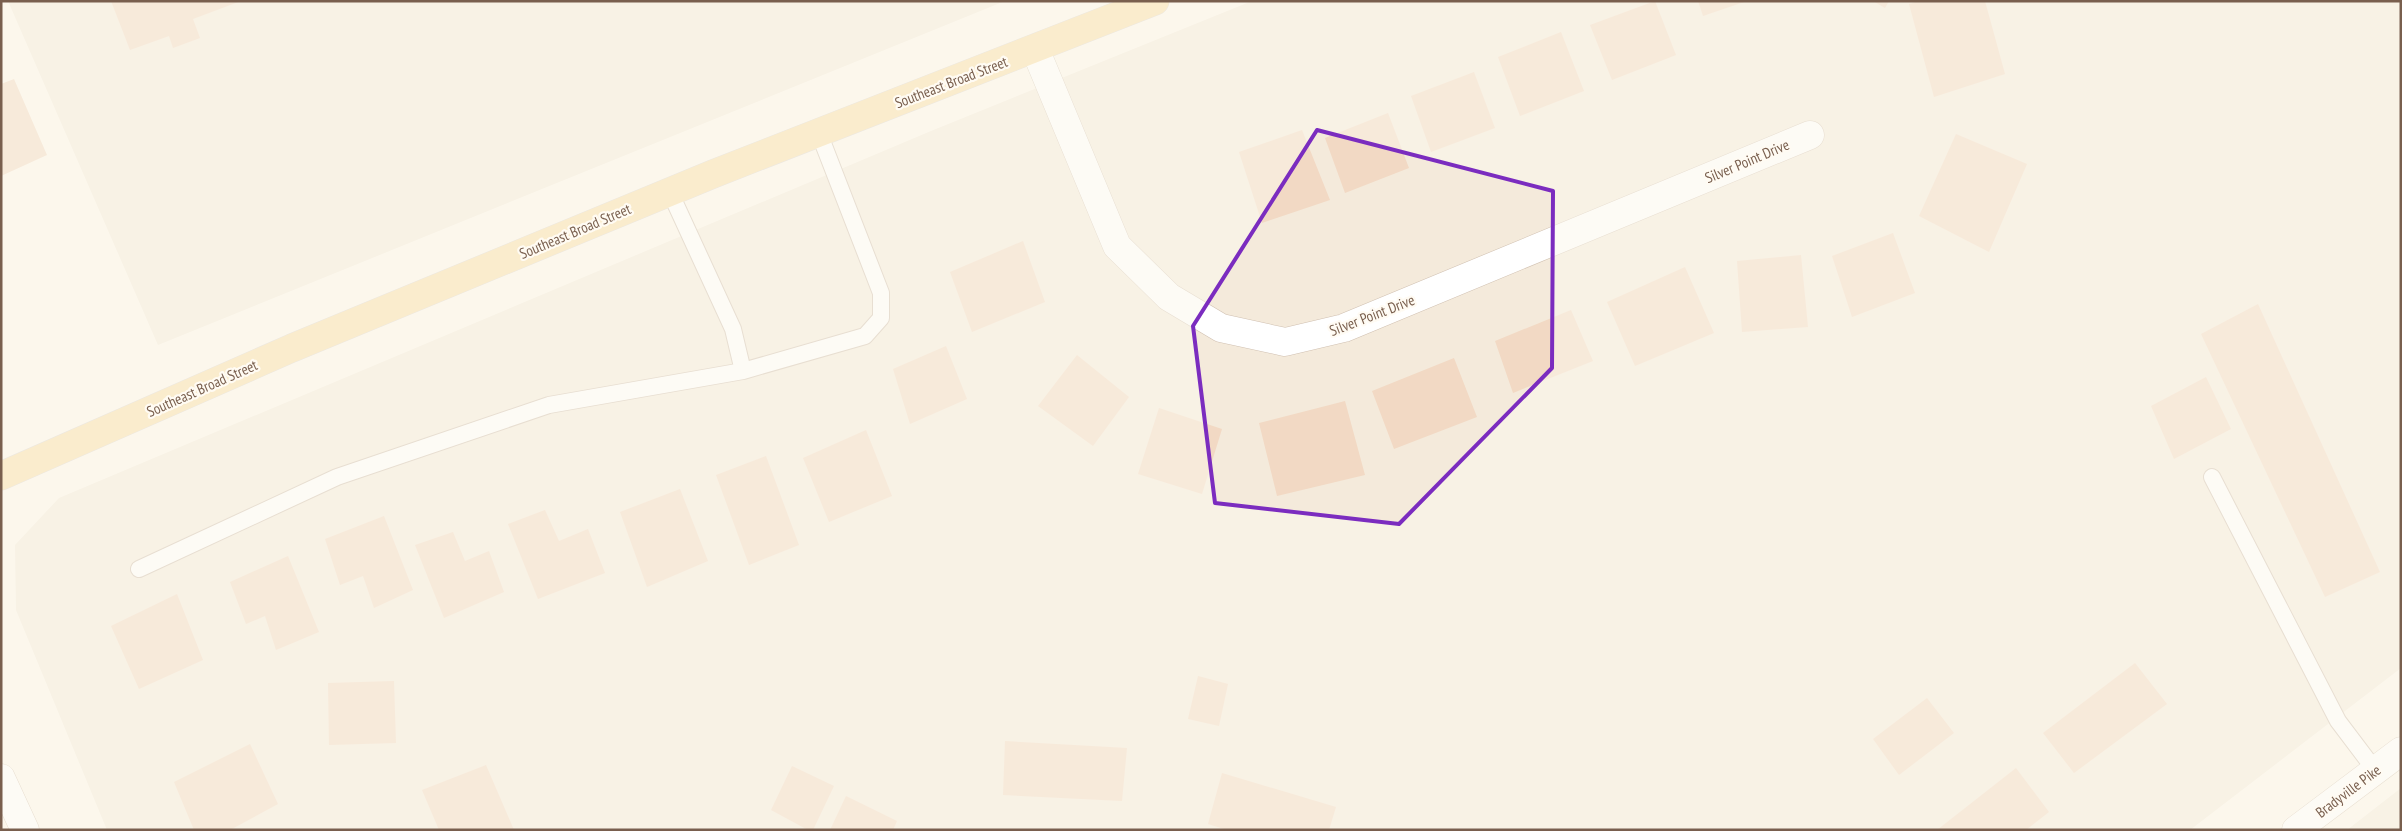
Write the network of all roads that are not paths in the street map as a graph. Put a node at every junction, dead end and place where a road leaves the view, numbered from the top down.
1 (1155, 1) edge
2 (1035, 49) junction
3 (819, 133) junction
4 (1810, 135) dead end
5 (670, 192) junction
6 (743, 371) junction
7 (1, 476) edge
8 (2212, 477) dead end
9 (139, 569) dead end
10 (2401, 751) edge
11 (2375, 770) junction
12 (1, 778) edge
13 (25, 830) edge
14 (2296, 830) edge

1 - 2 main road, Southeast Broad Street
2 - 3 main road, Southeast Broad Street
2 - 4 street, Silver Point Drive
3 - 5 main road, Southeast Broad Street
3 - 6 lane
5 - 6 lane
5 - 7 main road, Southeast Broad Street
6 - 9 lane
8 - 11 lane
10 - 11 street, Bradyville Pike
11 - 14 street, Bradyville Pike
12 - 13 street

